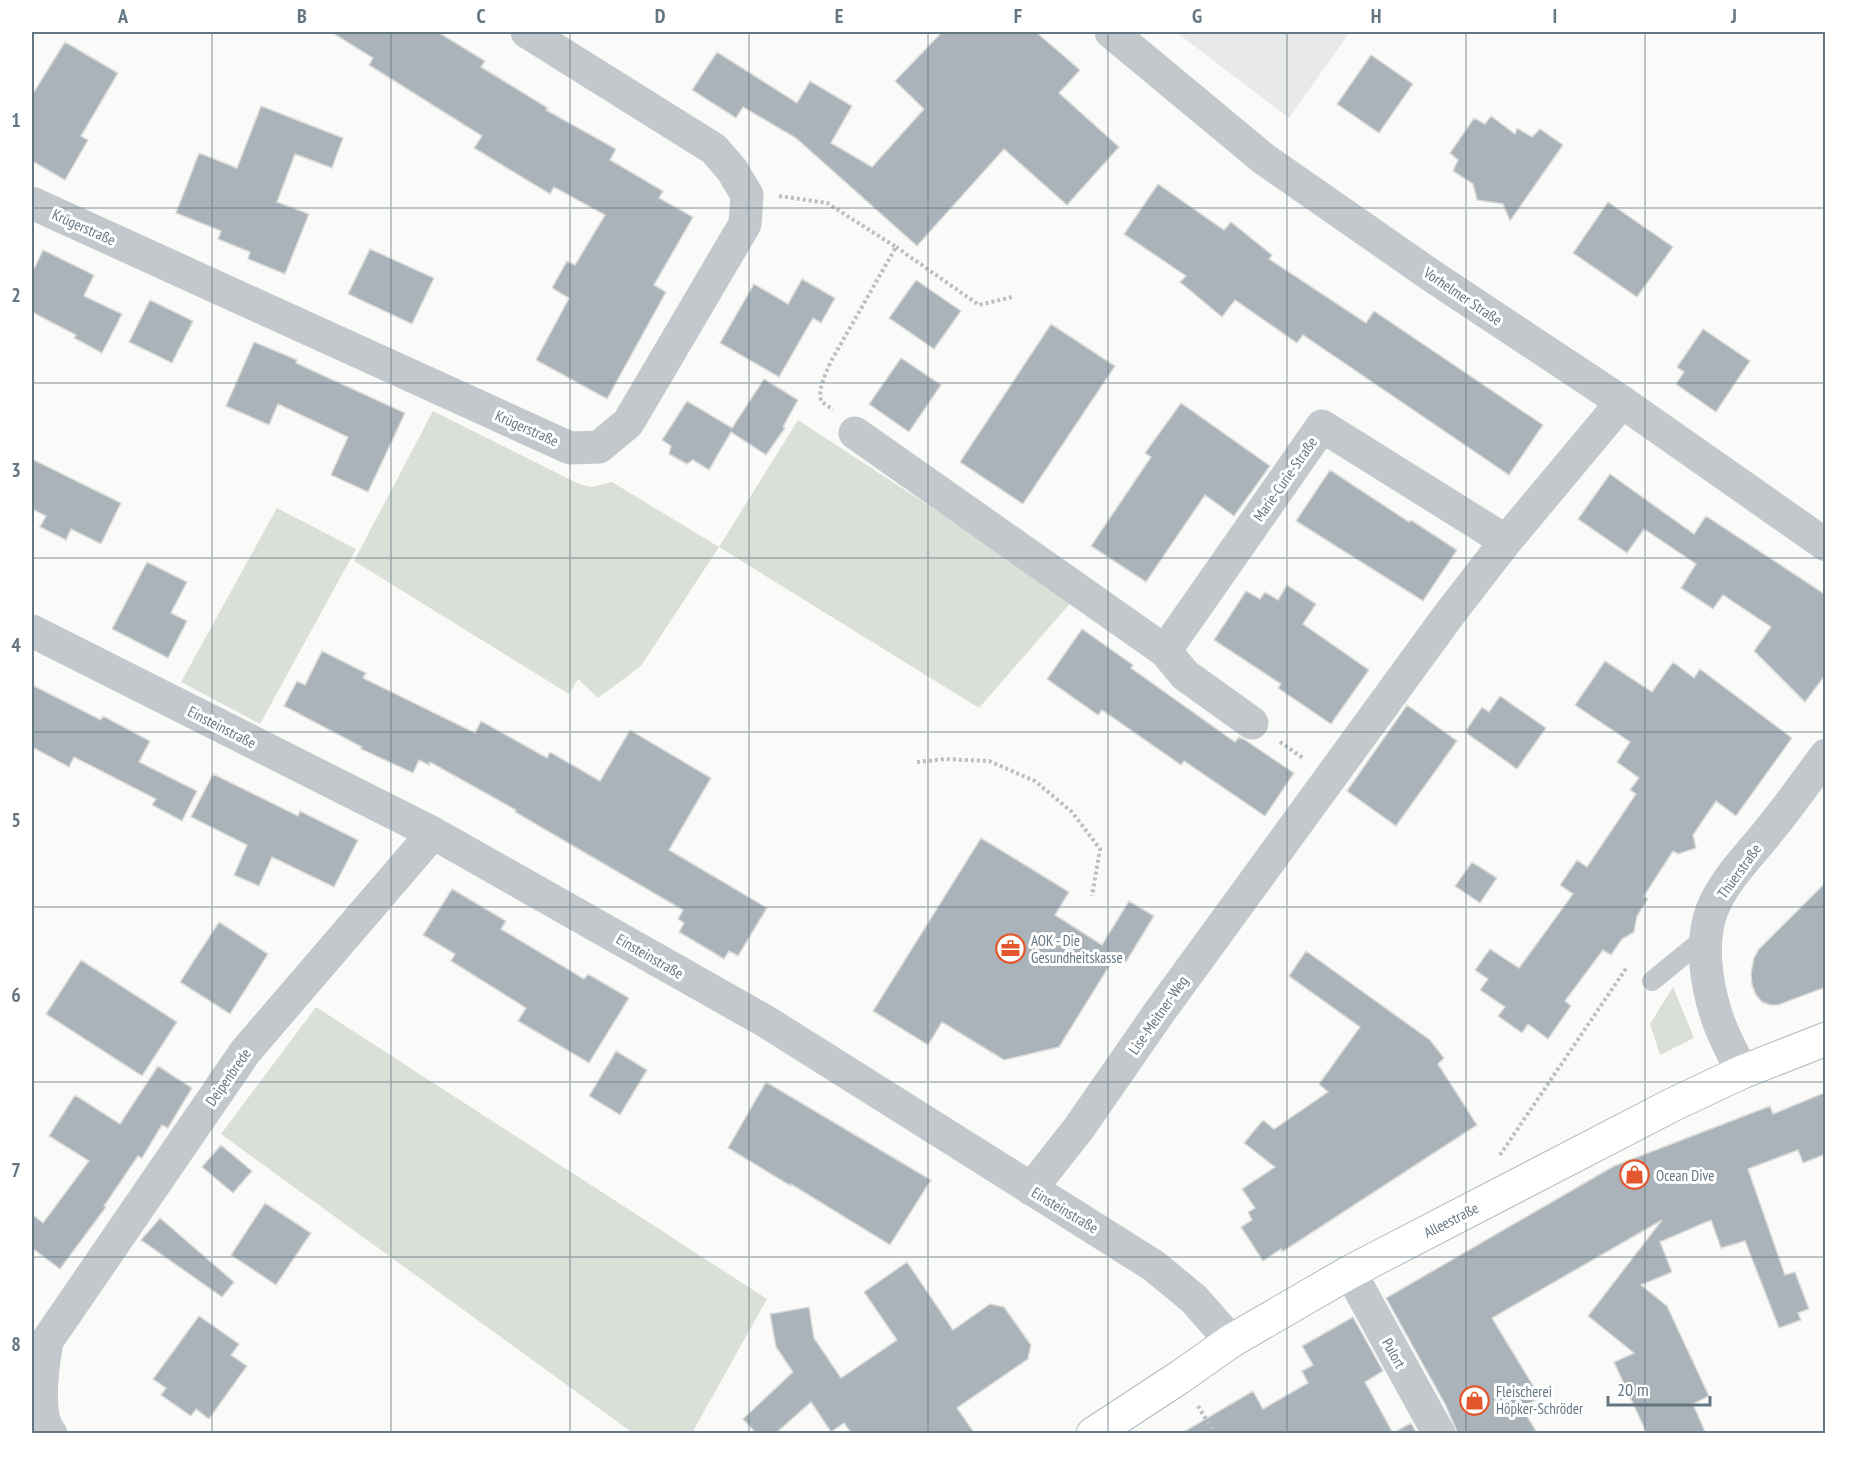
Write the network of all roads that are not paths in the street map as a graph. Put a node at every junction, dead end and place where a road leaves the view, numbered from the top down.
1 (527, 32) edge
2 (1111, 32) edge
3 (32, 203) edge
4 (1622, 402) junction
5 (855, 433) road end
6 (1506, 541) junction
7 (1826, 545) edge
8 (32, 631) edge
9 (1165, 651) junction
10 (1252, 723) road end
11 (1826, 754) edge
12 (433, 833) junction
13 (1706, 937) junction
14 (1652, 981) dead end
15 (1826, 1039) edge
16 (1742, 1072) junction
17 (1031, 1190) junction
18 (1350, 1272) junction
19 (39, 1335) edge
20 (1231, 1341) junction
21 (51, 1434) edge
22 (1093, 1434) edge
23 (1438, 1434) edge

1 - 3 street, Krügerstraße
2 - 4 street, Vorhelmer Straße
4 - 6 street
4 - 7 street, Vorhelmer Straße
5 - 9 street
6 - 9 street, Marie-Curie-Straße
6 - 17 street, Lise-Meitner-Weg
8 - 12 street, Einsteinstraße
9 - 10 street
11 - 13 street, Thüerstraße
12 - 17 street, Einsteinstraße
12 - 19 street, Deipenbrede
13 - 14 lane
13 - 16 street, Thüerstraße
15 - 16 main road, Alleestraße
16 - 18 main road, Alleestraße
17 - 20 street, Einsteinstraße
18 - 20 main road, Alleestraße
18 - 23 street, Pulort
19 - 21 street, Deipenbrede
20 - 22 main road, Alleestraße

